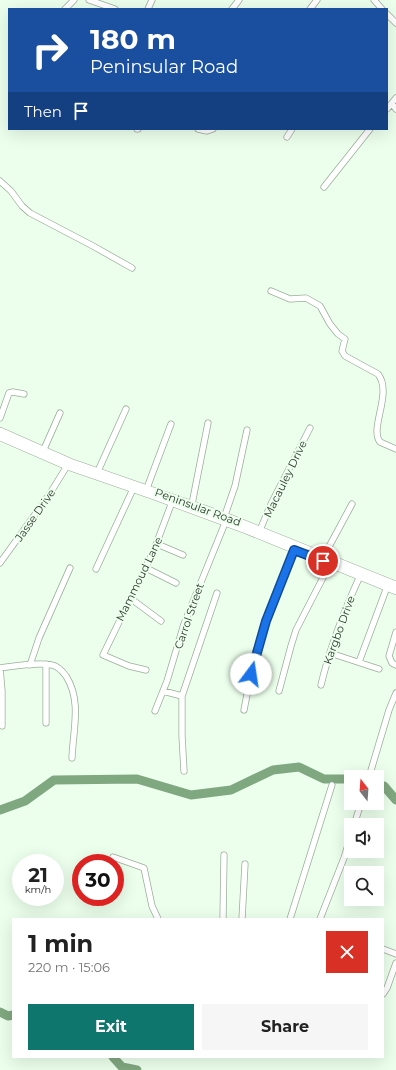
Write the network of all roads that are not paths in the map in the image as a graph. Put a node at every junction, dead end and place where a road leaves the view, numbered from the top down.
1 (74, 0) edge
2 (89, 0) edge
3 (374, 0) edge
4 (66, 8) edge
5 (112, 8) edge
6 (381, 8) edge
7 (388, 15) edge
8 (396, 23) edge
9 (396, 98) edge
10 (392, 104) junction
11 (388, 108) edge
12 (396, 109) edge
13 (291, 130) edge
14 (369, 130) edge
15 (287, 137) dead end
16 (0, 181) edge
17 (324, 187) dead end
18 (132, 268) dead end
19 (271, 290) dead end
20 (24, 394) dead end
21 (126, 409) dead end
22 (60, 413) dead end
23 (0, 418) edge
24 (208, 423) dead end
25 (171, 424) dead end
26 (310, 428) dead end
27 (247, 430) dead end
28 (0, 431) edge
29 (0, 437) edge
30 (44, 449) junction
31 (396, 449) edge
32 (67, 466) junction
33 (98, 471) junction
34 (147, 488) junction
35 (133, 489) junction
36 (172, 502) junction
37 (192, 504) junction
38 (352, 504) dead end
39 (224, 520) junction
40 (260, 530) junction
41 (157, 544) junction
42 (294, 550) junction
43 (183, 555) dead end
44 (324, 556) junction
45 (0, 563) edge
46 (330, 564) junction
47 (70, 568) dead end
48 (146, 568) junction
49 (96, 569) dead end
50 (360, 576) junction
51 (176, 582) dead end
52 (396, 585) edge
53 (387, 587) junction
54 (396, 591) edge
55 (217, 593) dead end
56 (130, 598) junction
57 (161, 621) dead end
58 (396, 632) edge
59 (330, 653) junction
60 (359, 662) junction
61 (46, 664) junction
62 (30, 665) junction
63 (396, 665) edge
64 (0, 668) edge
65 (379, 669) dead end
66 (146, 670) dead end
67 (321, 684) dead end
68 (163, 691) junction
69 (279, 692) dead end
70 (396, 693) edge
71 (182, 696) junction
72 (244, 710) dead end
73 (155, 711) dead end
74 (46, 723) dead end
75 (2, 726) dead end
76 (72, 758) dead end
77 (371, 770) edge
78 (184, 771) dead end
79 (332, 786) dead end
80 (224, 855) dead end
81 (344, 858) edge
82 (124, 861) edge
83 (245, 864) dead end
84 (158, 918) edge
85 (223, 918) edge
86 (242, 918) edge
87 (290, 918) edge
88 (320, 918) edge
89 (384, 949) edge
90 (396, 954) edge
91 (396, 964) edge
92 (384, 992) edge

1 - 4 street
2 - 5 street
3 - 6 street
7 - 8 street
9 - 10 street
10 - 11 street
10 - 12 street
13 - 15 street
14 - 17 street
16 - 18 street
19 - 31 street
20 - 23 street
21 - 33 street
22 - 30 street
24 - 37 street
25 - 34 street
26 - 40 street, Macauley Drive
27 - 39 street, Carrol Street
28 - 30 main road, Peninsular Road
29 - 32 main road, Peninsular Road
30 - 33 main road, Peninsular Road
32 - 35 main road, Peninsular Road
32 - 45 street, Jasse Drive
33 - 34 main road, Peninsular Road
34 - 37 main road, Peninsular Road
35 - 36 main road, Peninsular Road
35 - 49 street
36 - 39 main road, Peninsular Road
36 - 41 street, Mammoud Lane
37 - 39 main road, Peninsular Road
38 - 44 street
39 - 40 main road, Peninsular Road
39 - 42 main road, Peninsular Road
39 - 68 street, Carrol Street
40 - 44 main road, Peninsular Road
41 - 43 street
41 - 48 street, Mammoud Lane
42 - 46 main road, Peninsular Road
42 - 72 street
44 - 52 main road, Peninsular Road
46 - 50 main road, Peninsular Road
46 - 69 street
47 - 62 street
48 - 51 street
48 - 56 street, Mammoud Lane
50 - 53 main road, Peninsular Road
50 - 59 street, Kargbo Drive
53 - 54 main road, Peninsular Road
53 - 60 street
55 - 71 street
56 - 57 street
56 - 66 street, Mammoud Lane
58 - 63 street
59 - 60 street
59 - 67 street, Kargbo Drive
60 - 65 street
61 - 62 street
61 - 74 street
61 - 76 street
62 - 64 street
64 - 75 street
68 - 71 street
68 - 73 street, Carrol Street
70 - 77 street
71 - 78 street
79 - 87 street
80 - 85 street
81 - 88 street
82 - 84 street
83 - 86 street
89 - 90 street
91 - 92 street

